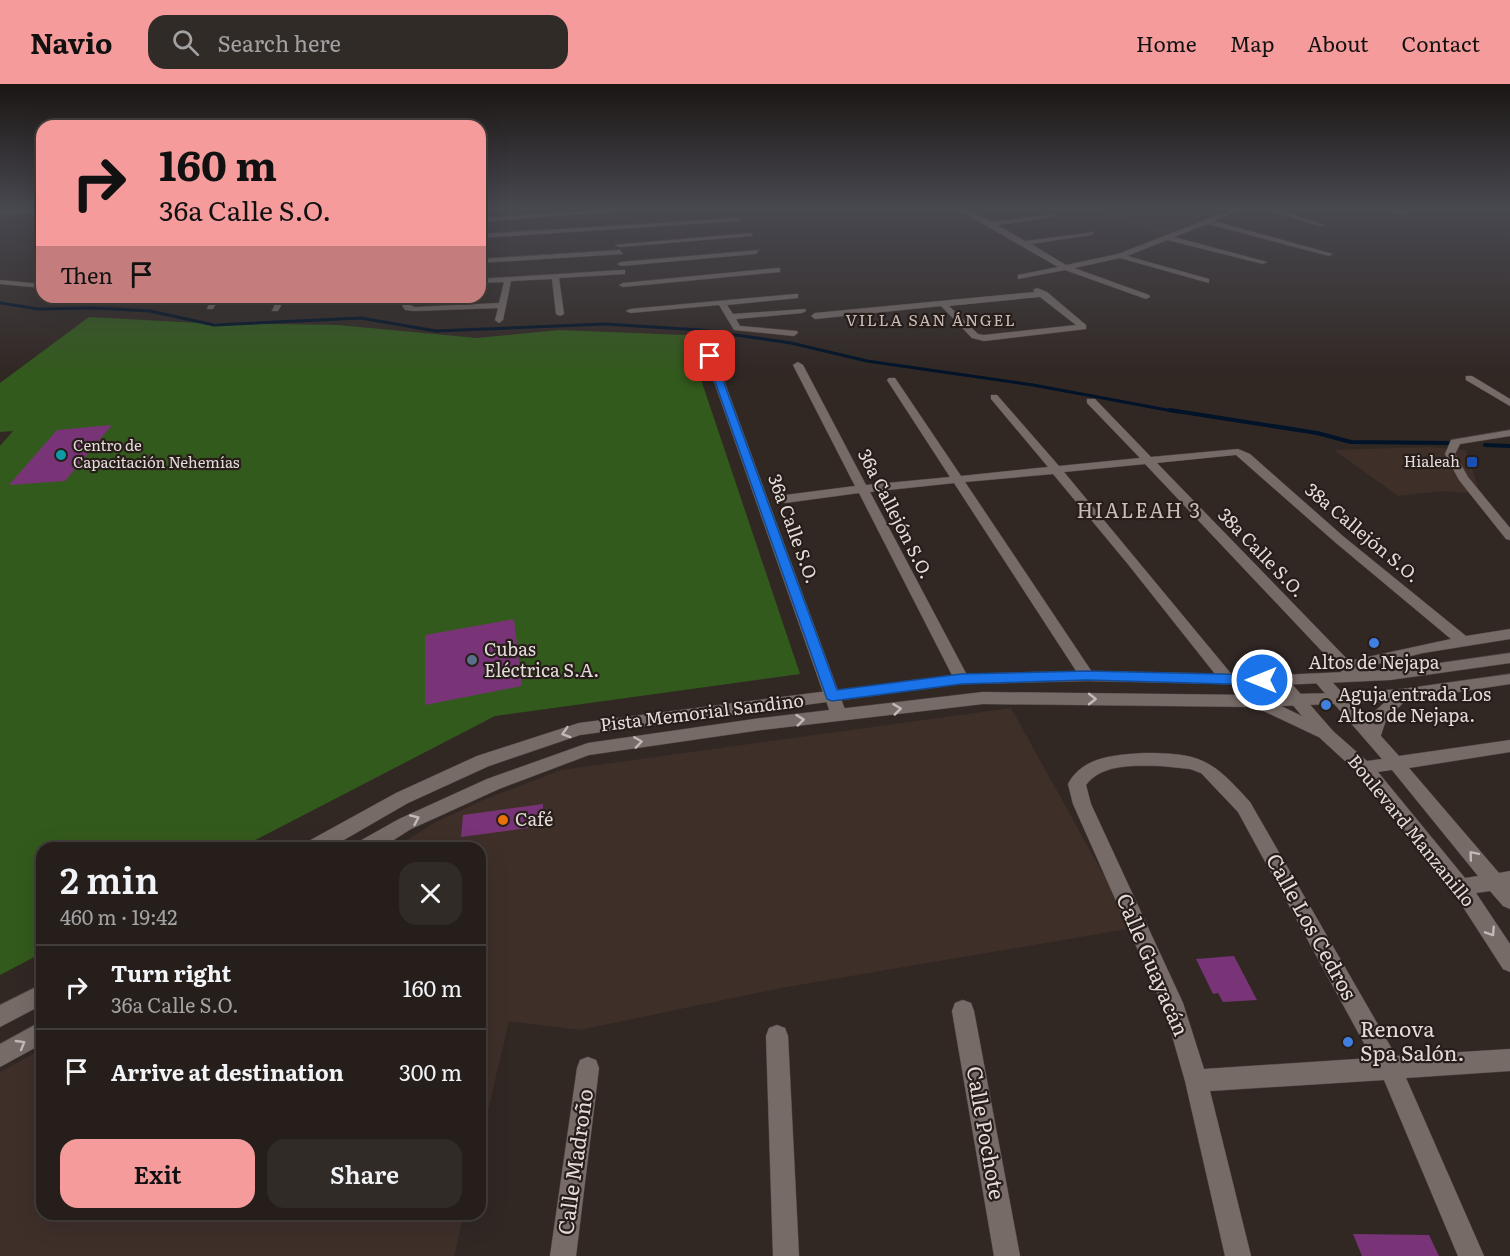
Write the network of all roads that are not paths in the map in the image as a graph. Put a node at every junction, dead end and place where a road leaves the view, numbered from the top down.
1 (620, 263) edge
2 (666, 263) edge
3 (1057, 263) edge
4 (1086, 263) edge
5 (1143, 263) edge
6 (1064, 267) junction
7 (621, 268) junction
8 (777, 270) dead end
9 (555, 276) junction
10 (508, 279) junction
11 (486, 281) edge
12 (1206, 281) dead end
13 (0, 282) edge
14 (36, 285) edge
15 (1044, 294) junction
16 (795, 296) dead end
17 (1146, 297) dead end
18 (627, 302) junction
19 (721, 302) junction
20 (212, 303) edge
21 (278, 303) edge
22 (407, 303) edge
23 (502, 304) junction
24 (943, 304) junction
25 (210, 307) dead end
26 (275, 309) dead end
27 (802, 311) dead end
28 (560, 314) dead end
29 (815, 316) dead end
30 (730, 317) junction
31 (499, 320) dead end
32 (794, 333) dead end
33 (710, 356) dead end
34 (798, 365) dead end
35 (1469, 378) dead end
36 (892, 380) dead end
37 (994, 397) dead end
38 (1091, 401) dead end
39 (1510, 403) edge
40 (1510, 433) edge
41 (1146, 460) junction
42 (1056, 470) junction
43 (956, 479) junction
44 (862, 489) junction
45 (785, 499) dead end
46 (1505, 523) edge
47 (1510, 536) edge
48 (1510, 634) edge
49 (1463, 641) junction
50 (1510, 658) edge
51 (1510, 671) edge
52 (1351, 672) junction
53 (1087, 675) junction
54 (961, 679) junction
55 (1321, 679) junction
56 (1228, 680) junction
57 (1280, 680) junction
58 (1510, 680) edge
59 (1487, 683) junction
60 (1402, 695) junction
61 (832, 696) junction
62 (1339, 699) junction
63 (1296, 700) junction
64 (1252, 701) junction
65 (839, 716) junction
66 (1327, 735) junction
67 (1373, 737) junction
68 (1510, 746) edge
69 (1395, 762) junction
70 (1364, 768) junction
71 (1077, 784) joint
72 (324, 842) edge
73 (374, 842) edge
74 (1502, 880) edge
75 (1461, 887) junction
76 (1510, 900) edge
77 (1510, 962) edge
78 (36, 997) edge
79 (36, 1003) edge
80 (963, 1011) dead end
81 (8, 1012) edge
82 (36, 1035) edge
83 (777, 1036) dead end
84 (0, 1056) edge
85 (1510, 1060) edge
86 (588, 1068) dead end
87 (1390, 1068) junction
88 (1196, 1081) junction
89 (563, 1256) edge
90 (786, 1256) edge
91 (1007, 1256) edge
92 (1238, 1256) edge
93 (1471, 1256) edge

1 - 7 street
2 - 7 street
3 - 6 street
4 - 6 street
5 - 12 street
6 - 15 street
6 - 17 street
7 - 9 street
7 - 18 street
8 - 18 street
9 - 10 street
9 - 28 street
10 - 11 street
10 - 23 street
13 - 14 street
15 - 24 street
15 - 24 street
16 - 19 street
18 - 19 street
19 - 30 street
20 - 25 street
21 - 26 street
22 - 23 street
23 - 31 street
24 - 29 street
27 - 30 street
30 - 32 street
33 - 61 street, 36a Calle S.O.
34 - 44 street, 36a Callejón S.O.
35 - 39 street
36 - 43 street
37 - 42 street
38 - 41 street, 38a Calle S.O.
40 - 46 street
41 - 42 street
41 - 49 street, 38a Callejón S.O.
41 - 52 street, 38a Calle S.O.
42 - 43 street
42 - 56 street
43 - 44 street
43 - 53 street
44 - 45 street
44 - 54 street, 36a Callejón S.O.
46 - 47 street
48 - 49 street
49 - 52 street
50 - 52 street, Pista Memorial Sandino
51 - 59 street
52 - 55 street, Pista Memorial Sandino
53 - 54 street, Pista Memorial Sandino
53 - 56 street, Pista Memorial Sandino
54 - 61 street, Pista Memorial Sandino
55 - 57 street, Pista Memorial Sandino
55 - 62 street, Boulevard Manzanillo
56 - 57 street, Pista Memorial Sandino
57 - 63 street, Boulevard Manzanillo
58 - 59 street, Pista Memorial Sandino
59 - 60 street, Pista Memorial Sandino
60 - 62 street, Pista Memorial Sandino
60 - 67 street
61 - 65 street, 36a Calle S.O.
61 -> 72 street, Pista Memorial Sandino
62 - 63 street, Pista Memorial Sandino
62 - 67 street, Boulevard Manzanillo
63 - 64 street, Pista Memorial Sandino
63 - 66 street, Boulevard Manzanillo
65 -> 64 street, Pista Memorial Sandino
64 - 66 street
73 -> 65 street, Pista Memorial Sandino
66 - 70 street, Boulevard Manzanillo
67 - 69 street, Boulevard Manzanillo
68 - 69 street
69 - 70 street
74 -> 69 street, Boulevard Manzanillo
70 - 75 street, Boulevard Manzanillo
71 - 87 street, Calle Los Cedros
71 - 88 street, Calle Guayacán
74 - 75 street
74 - 76 street, Boulevard Manzanillo
75 -> 77 street, Boulevard Manzanillo
78 - 81 street
79 - 81 street
80 - 91 street, Calle Pochote
84 -> 82 street
83 - 90 street
85 - 87 street
86 - 89 street, Calle Madroño
87 - 88 street
87 - 93 street, Calle Los Cedros
88 - 92 street, Calle Guayacán

